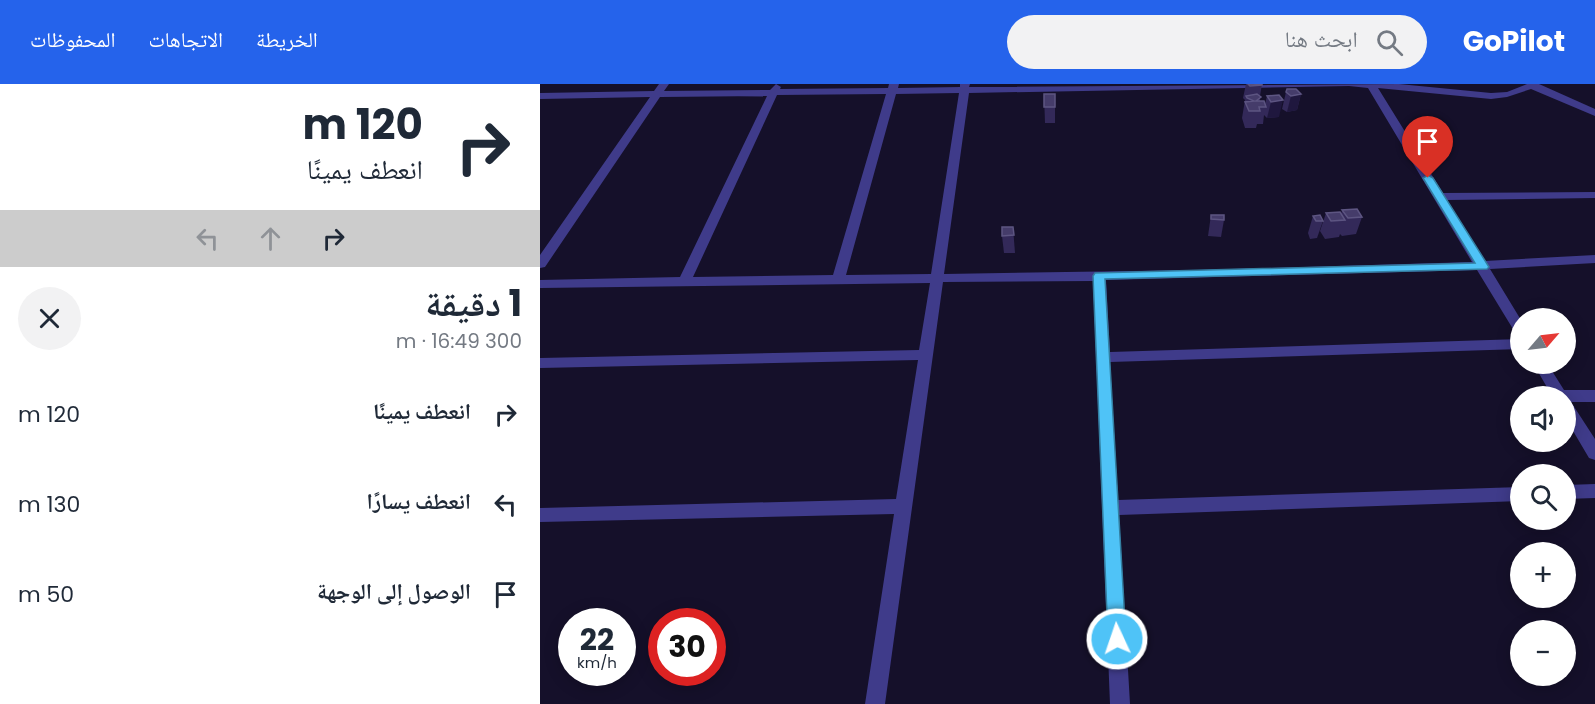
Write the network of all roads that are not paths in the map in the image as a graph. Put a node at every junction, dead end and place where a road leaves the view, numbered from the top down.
1 (664, 84) edge
2 (1219, 84) edge
3 (1349, 84) edge
4 (1371, 85) edge
5 (1532, 85) edge
6 (965, 86) edge
7 (893, 87) edge
8 (775, 88) edge
9 (657, 95) junction
10 (540, 96) edge
11 (1595, 113) edge
12 (1595, 195) edge
13 (1439, 197) junction
14 (1595, 259) edge
15 (540, 264) edge
16 (1483, 267) junction
17 (1099, 276) junction
18 (937, 277) junction
19 (685, 280) junction
20 (838, 280) junction
21 (540, 284) edge
22 (1510, 312) edge
23 (1510, 344) edge
24 (926, 355) junction
25 (1104, 357) junction
26 (540, 363) edge
27 (1576, 396) edge
28 (1595, 396) edge
29 (1576, 422) edge
30 (1595, 453) edge
31 (1595, 491) edge
32 (1576, 492) edge
33 (1510, 494) edge
34 (903, 506) junction
35 (1111, 508) junction
36 (540, 515) edge
37 (875, 704) edge
38 (1120, 704) edge

1 - 9 street
2 - 3 street
2 - 6 street
3 - 4 street
4 - 5 street
4 - 13 street
5 - 11 street
6 - 7 street
6 - 18 street
7 - 8 street
7 - 20 street
8 - 9 street
8 - 19 street
9 - 10 street
9 - 15 street
12 - 13 street
13 - 16 street
14 - 16 street
16 - 17 street
16 - 22 street
17 - 18 street
17 - 25 street
18 - 20 street
18 - 24 street
19 - 20 street
19 - 21 street
23 - 25 street
24 - 26 street
24 - 34 street
25 - 35 street
27 - 28 street
29 - 30 street
31 - 32 street
33 - 35 street
34 - 36 street
34 - 37 street
35 - 38 street

